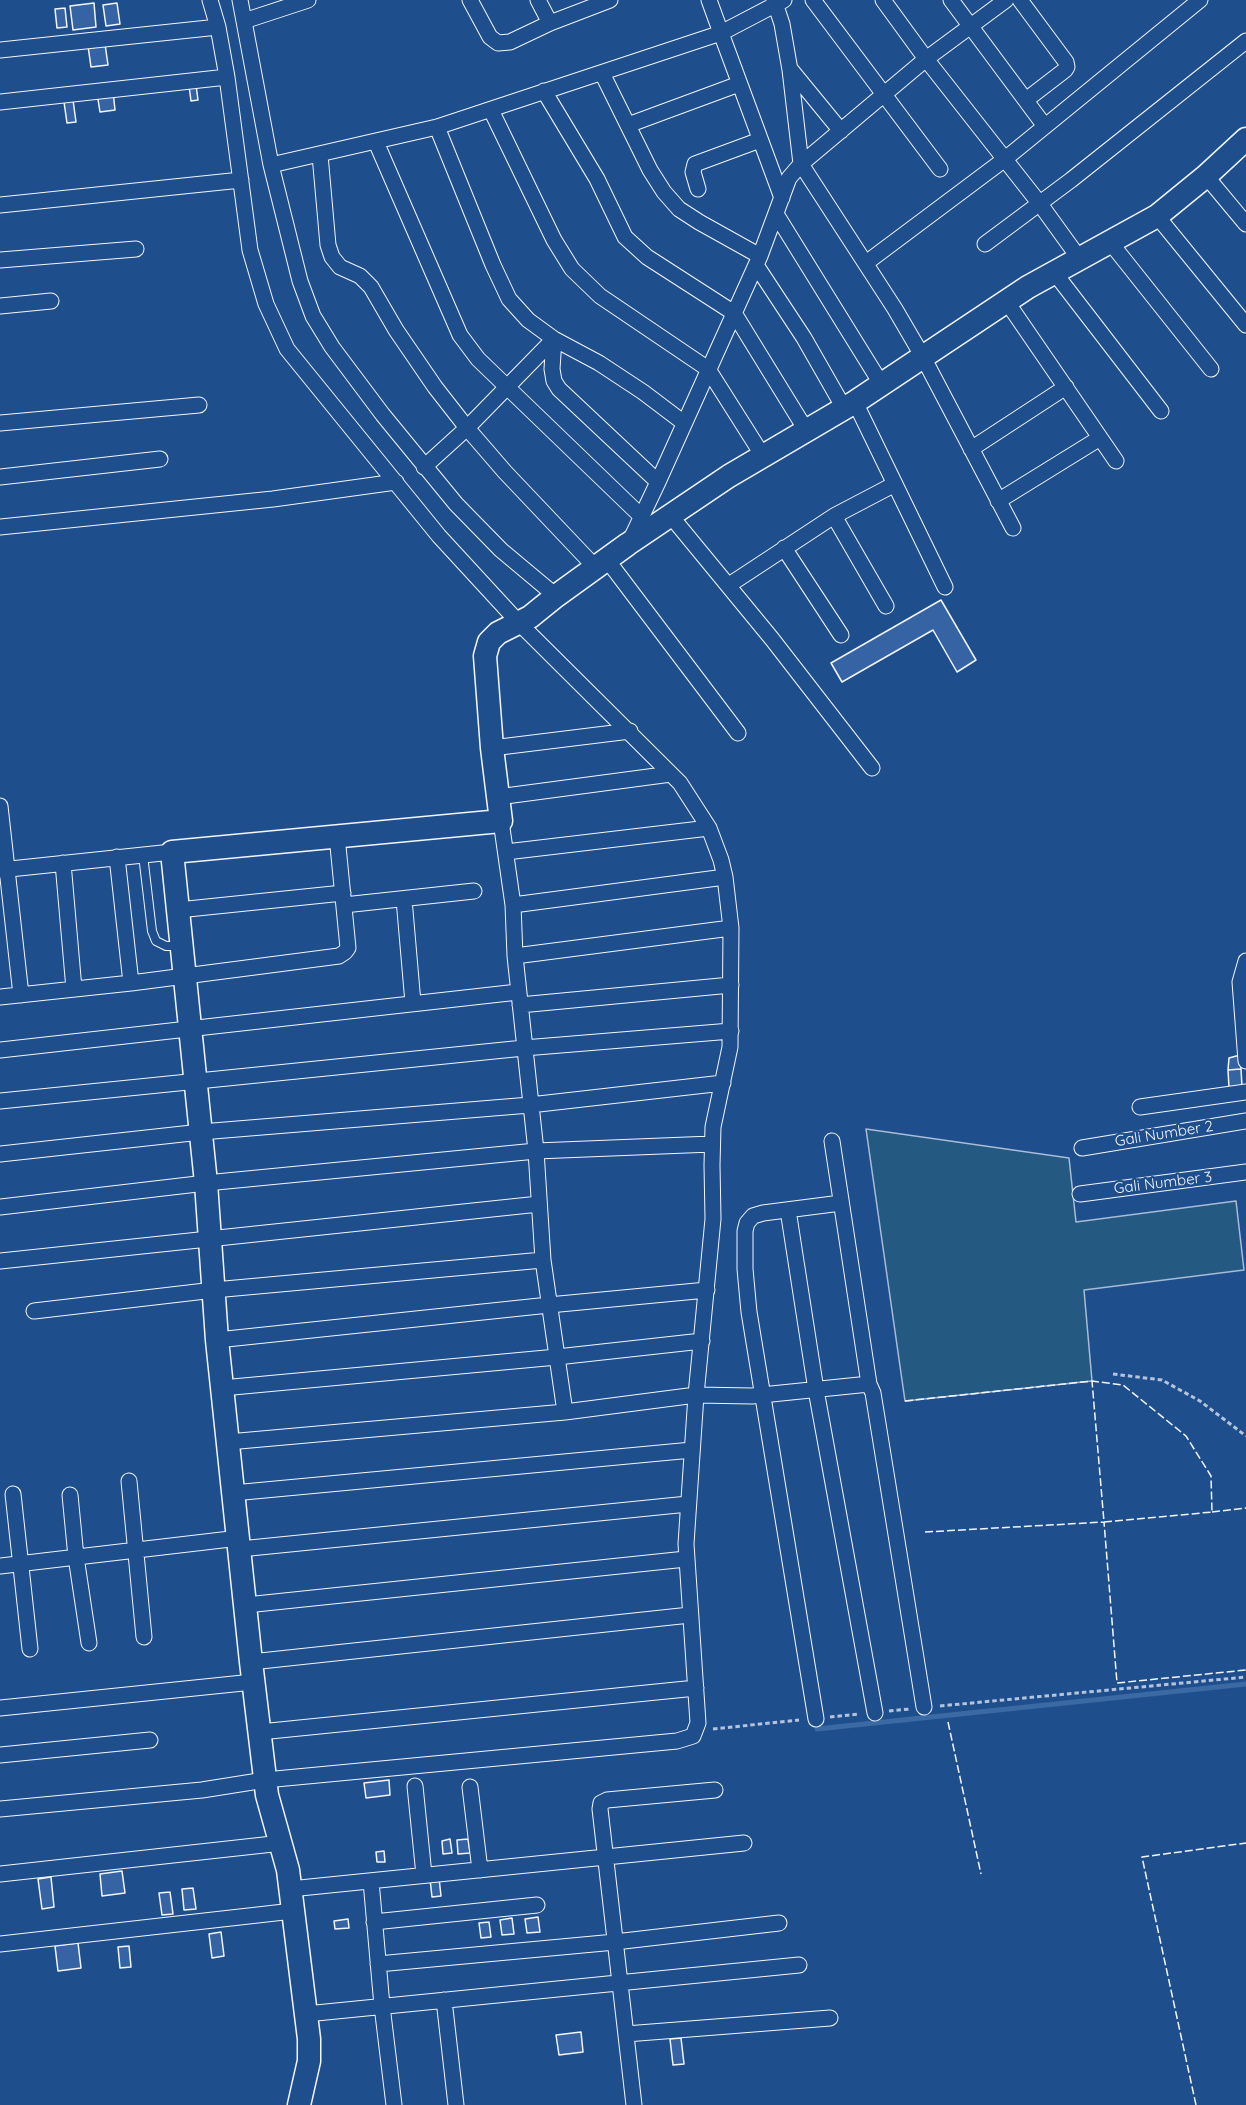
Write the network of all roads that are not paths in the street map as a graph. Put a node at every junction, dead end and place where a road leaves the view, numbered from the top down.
1 (210, 0) edge
2 (240, 0) edge
3 (308, 0) edge
4 (470, 0) edge
5 (538, 0) edge
6 (610, 0) edge
7 (709, 0) edge
8 (813, 0) edge
9 (883, 0) edge
10 (951, 0) edge
11 (1006, 0) edge
12 (1020, 0) edge
13 (1200, 0) edge
14 (778, 2) edge
15 (244, 21) junction
16 (550, 23) junction
17 (970, 26) junction
18 (218, 27) junction
19 (720, 33) junction
20 (1246, 41) edge
21 (0, 50) edge
22 (926, 59) junction
23 (790, 70) junction
24 (602, 73) junction
25 (227, 76) junction
26 (739, 84) junction
27 (544, 91) junction
28 (884, 95) junction
29 (1026, 100) junction
30 (0, 102) edge
31 (491, 110) junction
32 (628, 125) junction
33 (1044, 125) junction
34 (437, 127) junction
35 (841, 130) junction
36 (1246, 139) edge
37 (760, 140) junction
38 (376, 142) junction
39 (320, 155) junction
40 (1005, 159) junction
41 (801, 164) junction
42 (271, 165) junction
43 (940, 169) dead end
44 (1206, 176) junction
45 (241, 180) junction
46 (698, 189) dead end
47 (782, 198) junction
48 (1040, 204) junction
49 (0, 205) edge
50 (776, 214) junction
51 (1157, 216) junction
52 (1246, 224) edge
53 (1110, 242) junction
54 (986, 244) dead end
55 (136, 249) dead end
56 (1079, 258) junction
57 (0, 260) edge
58 (758, 260) junction
59 (866, 263) junction
60 (1054, 272) junction
61 (51, 301) dead end
62 (1007, 302) junction
63 (0, 306) edge
64 (734, 313) junction
65 (1246, 325) edge
66 (554, 339) junction
67 (923, 357) junction
68 (708, 369) junction
69 (1211, 369) dead end
70 (882, 384) junction
71 (507, 387) junction
72 (1066, 387) junction
73 (199, 405) dead end
74 (850, 405) junction
75 (1161, 411) dead end
76 (0, 423) edge
77 (684, 423) junction
78 (467, 428) junction
79 (806, 430) junction
80 (1100, 438) junction
81 (971, 449) junction
82 (763, 456) junction
83 (160, 459) dead end
84 (1116, 461) dead end
85 (424, 467) junction
86 (0, 477) edge
87 (396, 482) junction
88 (658, 482) junction
89 (895, 484) junction
90 (998, 501) junction
91 (670, 515) junction
92 (834, 516) junction
93 (642, 517) junction
94 (0, 527) edge
95 (1012, 528) dead end
96 (628, 544) junction
97 (784, 548) junction
98 (602, 565) junction
99 (729, 585) junction
100 (945, 587) dead end
101 (886, 606) dead end
102 (537, 611) junction
103 (841, 635) dead end
104 (630, 731) junction
105 (738, 733) dead end
106 (492, 748) junction
107 (872, 768) dead end
108 (671, 774) junction
109 (498, 797) junction
110 (0, 806) edge
111 (501, 821) junction
112 (709, 828) junction
113 (337, 836) junction
114 (172, 852) junction
115 (506, 852) junction
116 (143, 855) junction
117 (117, 857) junction
118 (63, 863) junction
119 (4, 869) edge
120 (725, 878) junction
121 (474, 891) dead end
122 (404, 898) junction
123 (344, 899) junction
124 (513, 905) junction
125 (178, 910) junction
126 (731, 928) junction
127 (182, 946) junction
128 (515, 956) junction
129 (1246, 961) edge
130 (184, 975) junction
131 (131, 983) junction
132 (731, 985) junction
133 (74, 989) junction
134 (21, 995) junction
135 (0, 997) edge
136 (519, 998) junction
137 (413, 1003) junction
138 (190, 1027) junction
139 (731, 1031) junction
140 (524, 1048) junction
141 (0, 1050) edge
142 (1246, 1060) edge
143 (196, 1082) junction
144 (723, 1083) junction
145 (1246, 1092) edge
146 (0, 1101) edge
147 (530, 1104) junction
148 (1140, 1107) dead end
149 (1246, 1121) edge
150 (201, 1132) junction
151 (832, 1141) dead end
152 (712, 1144) junction
153 (1082, 1148) dead end
154 (536, 1151) junction
155 (0, 1155) edge
156 (1246, 1173) edge
157 (206, 1183) junction
158 (1080, 1194) dead end
159 (841, 1203) junction
160 (539, 1204) junction
161 (0, 1207) edge
162 (788, 1210) junction
163 (210, 1239) junction
164 (0, 1260) edge
165 (543, 1260) junction
166 (214, 1290) junction
167 (706, 1290) junction
168 (549, 1305) junction
169 (34, 1311) dead end
170 (217, 1340) junction
171 (702, 1341) junction
172 (557, 1357) junction
173 (869, 1384) junction
174 (222, 1388) junction
175 (816, 1390) junction
176 (701, 1395) junction
177 (764, 1395) junction
178 (565, 1412) junction
179 (228, 1442) junction
180 (692, 1450) junction
181 (129, 1481) dead end
182 (233, 1493) junction
183 (13, 1494) dead end
184 (70, 1495) dead end
185 (688, 1504) junction
186 (239, 1544) junction
187 (136, 1550) junction
188 (76, 1557) junction
189 (686, 1559) junction
190 (20, 1563) junction
191 (0, 1566) edge
192 (246, 1605) junction
193 (690, 1615) junction
194 (144, 1637) dead end
195 (89, 1643) dead end
196 (30, 1649) dead end
197 (252, 1672) junction
198 (696, 1688) junction
199 (924, 1707) road end
200 (0, 1708) edge
201 (875, 1713) road end
202 (816, 1719) road end
203 (260, 1732) junction
204 (150, 1740) dead end
205 (0, 1755) edge
206 (415, 1786) dead end
207 (266, 1787) junction
208 (470, 1787) dead end
209 (715, 1790) dead end
210 (0, 1809) edge
211 (282, 1843) junction
212 (744, 1843) dead end
213 (604, 1857) junction
214 (480, 1870) junction
215 (0, 1875) edge
216 (424, 1875) junction
217 (371, 1881) junction
218 (292, 1900) junction
219 (537, 1905) dead end
220 (374, 1922) junction
221 (779, 1923) dead end
222 (615, 1942) junction
223 (0, 1944) edge
224 (378, 1964) junction
225 (799, 1965) dead end
226 (620, 1983) junction
227 (444, 2000) junction
228 (382, 2006) junction
229 (306, 2014) junction
230 (830, 2018) dead end
231 (626, 2034) junction
232 (299, 2105) edge
233 (394, 2105) edge
234 (456, 2105) edge
235 (634, 2105) edge

1 - 18 street
2 - 15 street
3 - 15 street
4 - 16 street
5 - 16 street
6 - 16 street
7 - 19 street
8 - 28 street
9 - 22 street
10 - 17 street
11 - 17 street
12 - 29 street
13 - 33 street
14 - 19 street
14 - 23 street
15 - 42 street
17 - 22 street
17 - 29 street
18 - 21 street
18 - 25 street
19 - 24 street
19 - 26 street
20 - 48 street
22 - 28 street
22 - 40 street
23 - 35 street
23 - 41 street
24 - 27 street
24 - 32 street
25 - 30 street
25 - 45 street
26 - 32 street
26 - 37 street
27 - 31 street
27 - 64 street
28 - 35 street
28 - 43 street
29 - 33 street
31 - 34 street
31 - 68 street
32 - 58 street
33 - 40 street
34 - 38 street
34 - 66 street
35 - 41 street
36 - 44 street
37 - 46 street
37 - 47 street
38 - 39 street
38 - 71 street
39 - 42 street
39 - 78 street
40 - 48 street
40 - 59 street
41 - 47 street
41 - 59 street
42 - 85 street
44 - 51 street
44 - 52 street
45 - 49 street
45 - 87 street
47 - 50 street
48 - 54 street
48 - 56 street
50 - 58 street
50 - 70 street
51 - 53 street
51 - 65 street
53 - 56 street
53 - 69 street
55 - 57 street
56 - 60 street
58 - 64 street
58 - 74 street
59 - 67 street
60 - 62 street
60 - 75 street
61 - 63 street
62 - 67 street
62 - 72 street
64 - 68 street
64 - 79 street
66 - 71 street
66 - 77 street
66 - 88 street
67 - 70 street
67 - 81 street
68 - 77 street
68 - 82 street
70 - 74 street
71 - 78 street
71 - 93 street
72 - 80 street
72 - 81 street
73 - 76 street
74 - 79 street
74 - 89 street
77 - 88 street
78 - 85 street
78 - 98 street
79 - 82 street
80 - 84 street
80 - 90 street
81 - 90 street
82 - 91 street
83 - 86 street
85 - 102 street
87 - 94 street
87 - 102 street
88 - 93 street
89 - 92 street
89 - 100 street
90 - 95 street
91 - 96 street
91 - 99 street
92 - 97 street
92 - 101 street
93 - 96 street
96 - 98 street
97 - 99 street
97 - 103 street
98 - 102 street
98 - 105 street
99 - 107 street
102 - 104 street
102 - 106 street
104 - 106 street
104 - 108 street
106 - 109 street
108 - 109 street
108 - 112 street
109 - 111 street
110 - 119 street
111 - 113 street
111 - 115 street
112 - 115 street
112 - 120 street
113 - 114 street
113 - 123 street
114 - 116 street
114 - 125 street
115 - 124 street
116 - 117 street
116 - 127 lane
117 - 118 street
117 - 131 street
118 - 119 street
118 - 133 street
119 - 134 street
120 - 124 street
120 - 126 street
121 - 122 street
122 - 123 street
122 - 137 street
123 - 125 street
123 - 130 street
124 - 128 street
125 - 127 street
126 - 128 street
126 - 132 street
127 - 130 street
128 - 136 street
129 - 142 street
130 - 131 street
130 - 138 street
131 - 133 street
132 - 136 street
132 - 139 street
133 - 134 street
134 - 135 street
136 - 137 street
136 - 140 street
137 - 138 street
138 - 141 street
138 - 143 street
139 - 140 street
139 - 144 street
140 - 143 street
140 - 147 street
143 - 146 street
143 - 150 street
144 - 147 street
144 - 152 street
145 - 148 street
147 - 150 street
147 - 154 street
149 - 153 street, Gali Number 2
150 - 155 street
150 - 157 street
151 - 159 street
152 - 154 street
152 - 167 street
154 - 157 street
154 - 160 street
156 - 158 street, Gali Number 3
157 - 161 street
157 - 163 street
159 - 162 street
159 - 173 street
160 - 163 street
160 - 165 street
162 - 175 street
162 - 177 street
163 - 164 street
163 - 166 street
165 - 166 street
165 - 168 street
166 - 169 street
166 - 170 street
167 - 168 street
167 - 171 street
168 - 170 street
168 - 172 street
170 - 174 street
171 - 172 street
171 - 176 street
172 - 174 street
172 - 178 street
173 - 175 street
173 - 199 street
174 - 179 street
175 - 177 street
175 - 201 street
176 - 177 street
176 - 178 street
176 - 180 street
177 - 202 street
178 - 179 street
179 - 182 street
180 - 182 street
180 - 185 street
181 - 187 street
182 - 186 street
183 - 190 street
184 - 188 street
185 - 186 street
185 - 189 street
186 - 187 street
186 - 192 street
187 - 188 street
187 - 194 street
188 - 190 street
188 - 195 street
189 - 192 street
189 - 193 street
190 - 191 street
190 - 196 street
192 - 197 street
193 - 197 street
193 - 198 street
197 - 200 street
197 - 203 street
198 - 203 street
198 - 207 street
203 - 207 street
204 - 205 street
206 - 216 street
207 - 210 street
207 - 211 street
208 - 214 street
209 - 213 street
211 - 215 street
211 - 218 street
212 - 213 street
213 - 214 street
213 - 222 street
214 - 216 street
216 - 217 street
217 - 218 street
217 - 220 street
218 - 223 street
218 - 229 street
219 - 220 street
220 - 224 street
221 - 222 street
222 - 224 street
222 - 226 street
224 - 228 street
225 - 226 street
226 - 227 street
226 - 231 street
227 - 228 street
227 - 234 street
228 - 229 street
228 - 233 street
229 - 232 street
230 - 231 street
231 - 235 street

